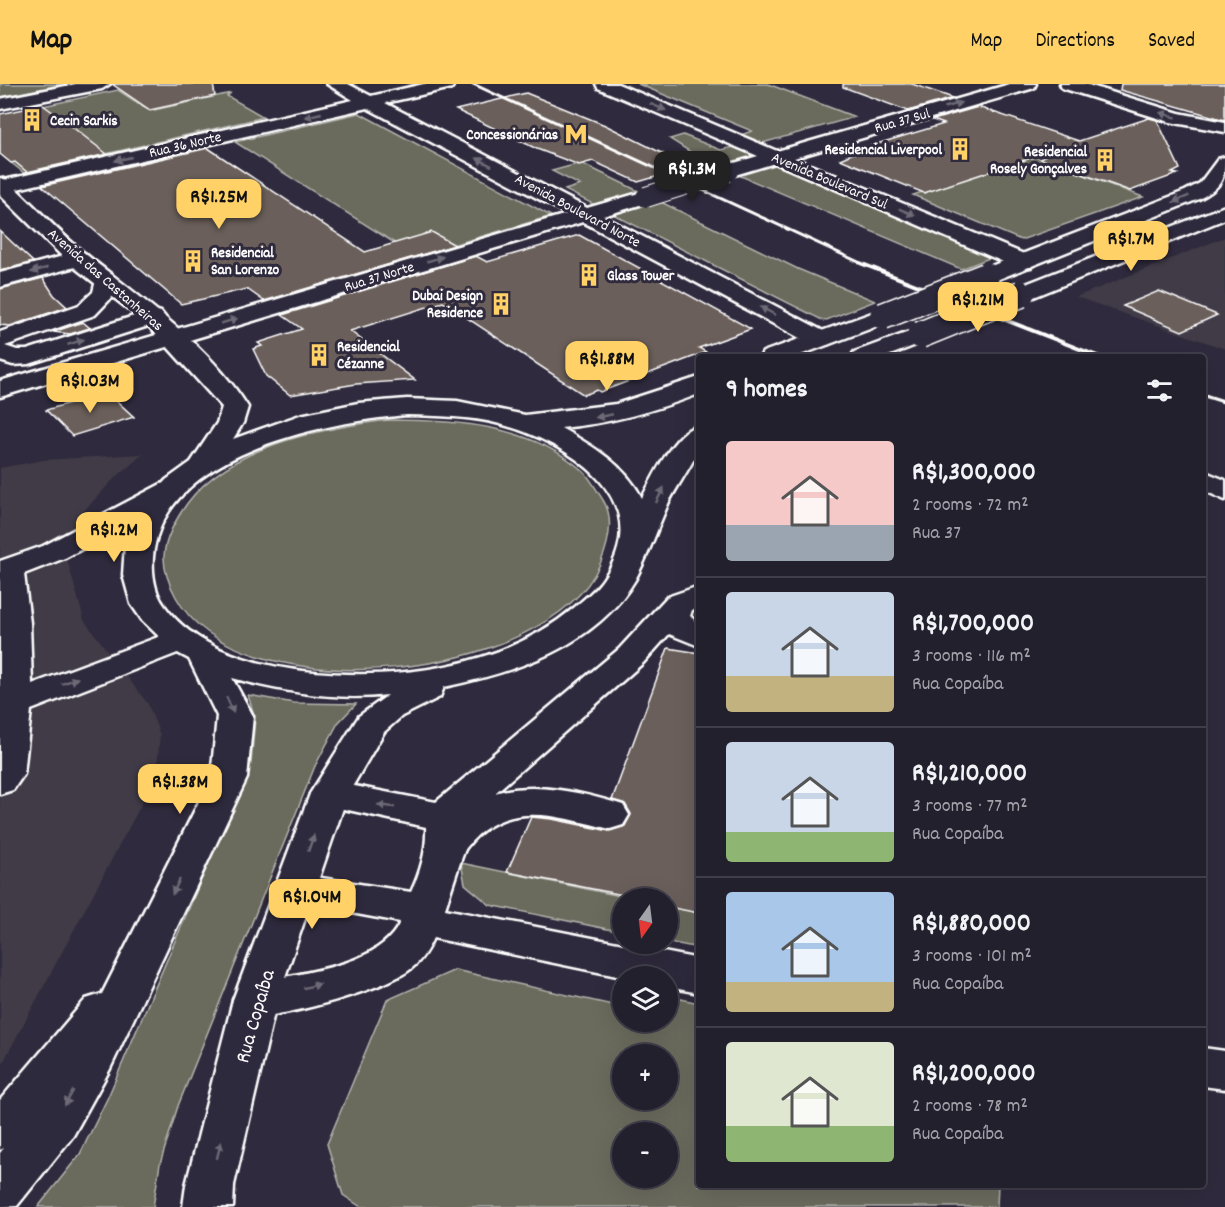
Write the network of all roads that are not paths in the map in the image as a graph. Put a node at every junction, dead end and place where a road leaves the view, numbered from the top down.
1 (102, 84) edge
2 (335, 84) edge
3 (446, 84) edge
4 (604, 84) edge
5 (1028, 84) edge
6 (1068, 84) edge
7 (370, 102) junction
8 (0, 104) edge
9 (1225, 127) edge
10 (776, 156) junction
11 (1225, 163) edge
12 (1, 186) edge
13 (646, 196) joint
14 (1225, 212) edge
15 (585, 214) junction
16 (78, 259) junction
17 (1023, 261) junction
18 (0, 280) edge
19 (105, 281) junction
20 (153, 317) junction
21 (172, 338) junction
22 (820, 339) junction
23 (0, 340) edge
24 (0, 352) edge
25 (780, 354) edge
26 (871, 354) edge
27 (696, 386) edge
28 (0, 389) edge
29 (519, 420) junction
30 (696, 437) edge
31 (201, 465) junction
32 (1206, 481) edge
33 (171, 490) junction
34 (1225, 491) edge
35 (634, 547) junction
36 (4, 571) edge
37 (689, 595) edge
38 (7, 616) edge
39 (696, 635) edge
40 (696, 637) edge
41 (192, 647) junction
42 (631, 657) junction
43 (9, 661) edge
44 (455, 676) junction
45 (10, 711) edge
46 (0, 782) edge
47 (329, 794) junction
48 (612, 810) dead end
49 (446, 824) junction
50 (295, 889) junction
51 (422, 915) junction
52 (135, 971) junction
53 (696, 975) edge
54 (255, 1000) junction
55 (1206, 1067) edge
56 (1225, 1070) edge
57 (0, 1130) edge
58 (0, 1190) edge
59 (214, 1200) edge

1 - 8 main road
2 - 7 main road, Avenida Boulevard Norte
3 - 7 main road, Rua 36 Norte
4 -> 10 main road, Avenida Boulevard Sul
10 -> 5 main road, Rua 37 Sul
9 -> 6 main road
7 -> 12 main road, Rua 36 Norte
15 -> 7 main road, Avenida Boulevard Norte
10 - 13 main road, Rua 37 Sul, bridge
10 -> 17 main road, Avenida Boulevard Sul
11 -> 17 main road
12 - 16 main road, Avenida das Castanheiras
13 - 15 main road, Rua 37 Norte
14 - 26 main road, bridge
21 -> 15 main road, Rua 37 Norte
22 -> 15 main road, Avenida Boulevard Norte
16 -> 18 main road
16 - 19 main road, Avenida das Castanheiras
17 - 22 main road, bridge
19 - 20 main road, Avenida das Castanheiras
19 - 23 main road
20 - 21 main road, Avenida das Castanheiras
24 -> 20 main road
21 - 28 main road, Rua 37 Norte
21 - 31 main road, Avenida das Castanheiras
22 - 25 main road
27 -> 29 main road
29 - 31 main road
29 - 35 main road
35 -> 30 main road
31 - 33 main road
32 - 34 main road
33 - 36 main road
33 - 41 main road
35 - 44 main road
36 - 38 main road
37 - 39 main road
37 - 42 main road
38 - 43 main road
40 - 42 main road
41 - 44 main road
45 -> 41 main road
41 -> 52 main road
42 - 49 main road
43 - 45 main road
44 - 47 main road, Rua Copaíba
45 - 46 main road
49 -> 47 main road
50 -> 47 main road, Rua Copaíba
48 - 49 main road
49 - 51 main road
50 - 51 main road
50 - 54 main road, Rua Copaíba
51 - 53 main road
54 -> 51 main road
52 - 57 main road
52 -> 58 main road
59 -> 54 main road, Rua Copaíba
55 - 56 main road

